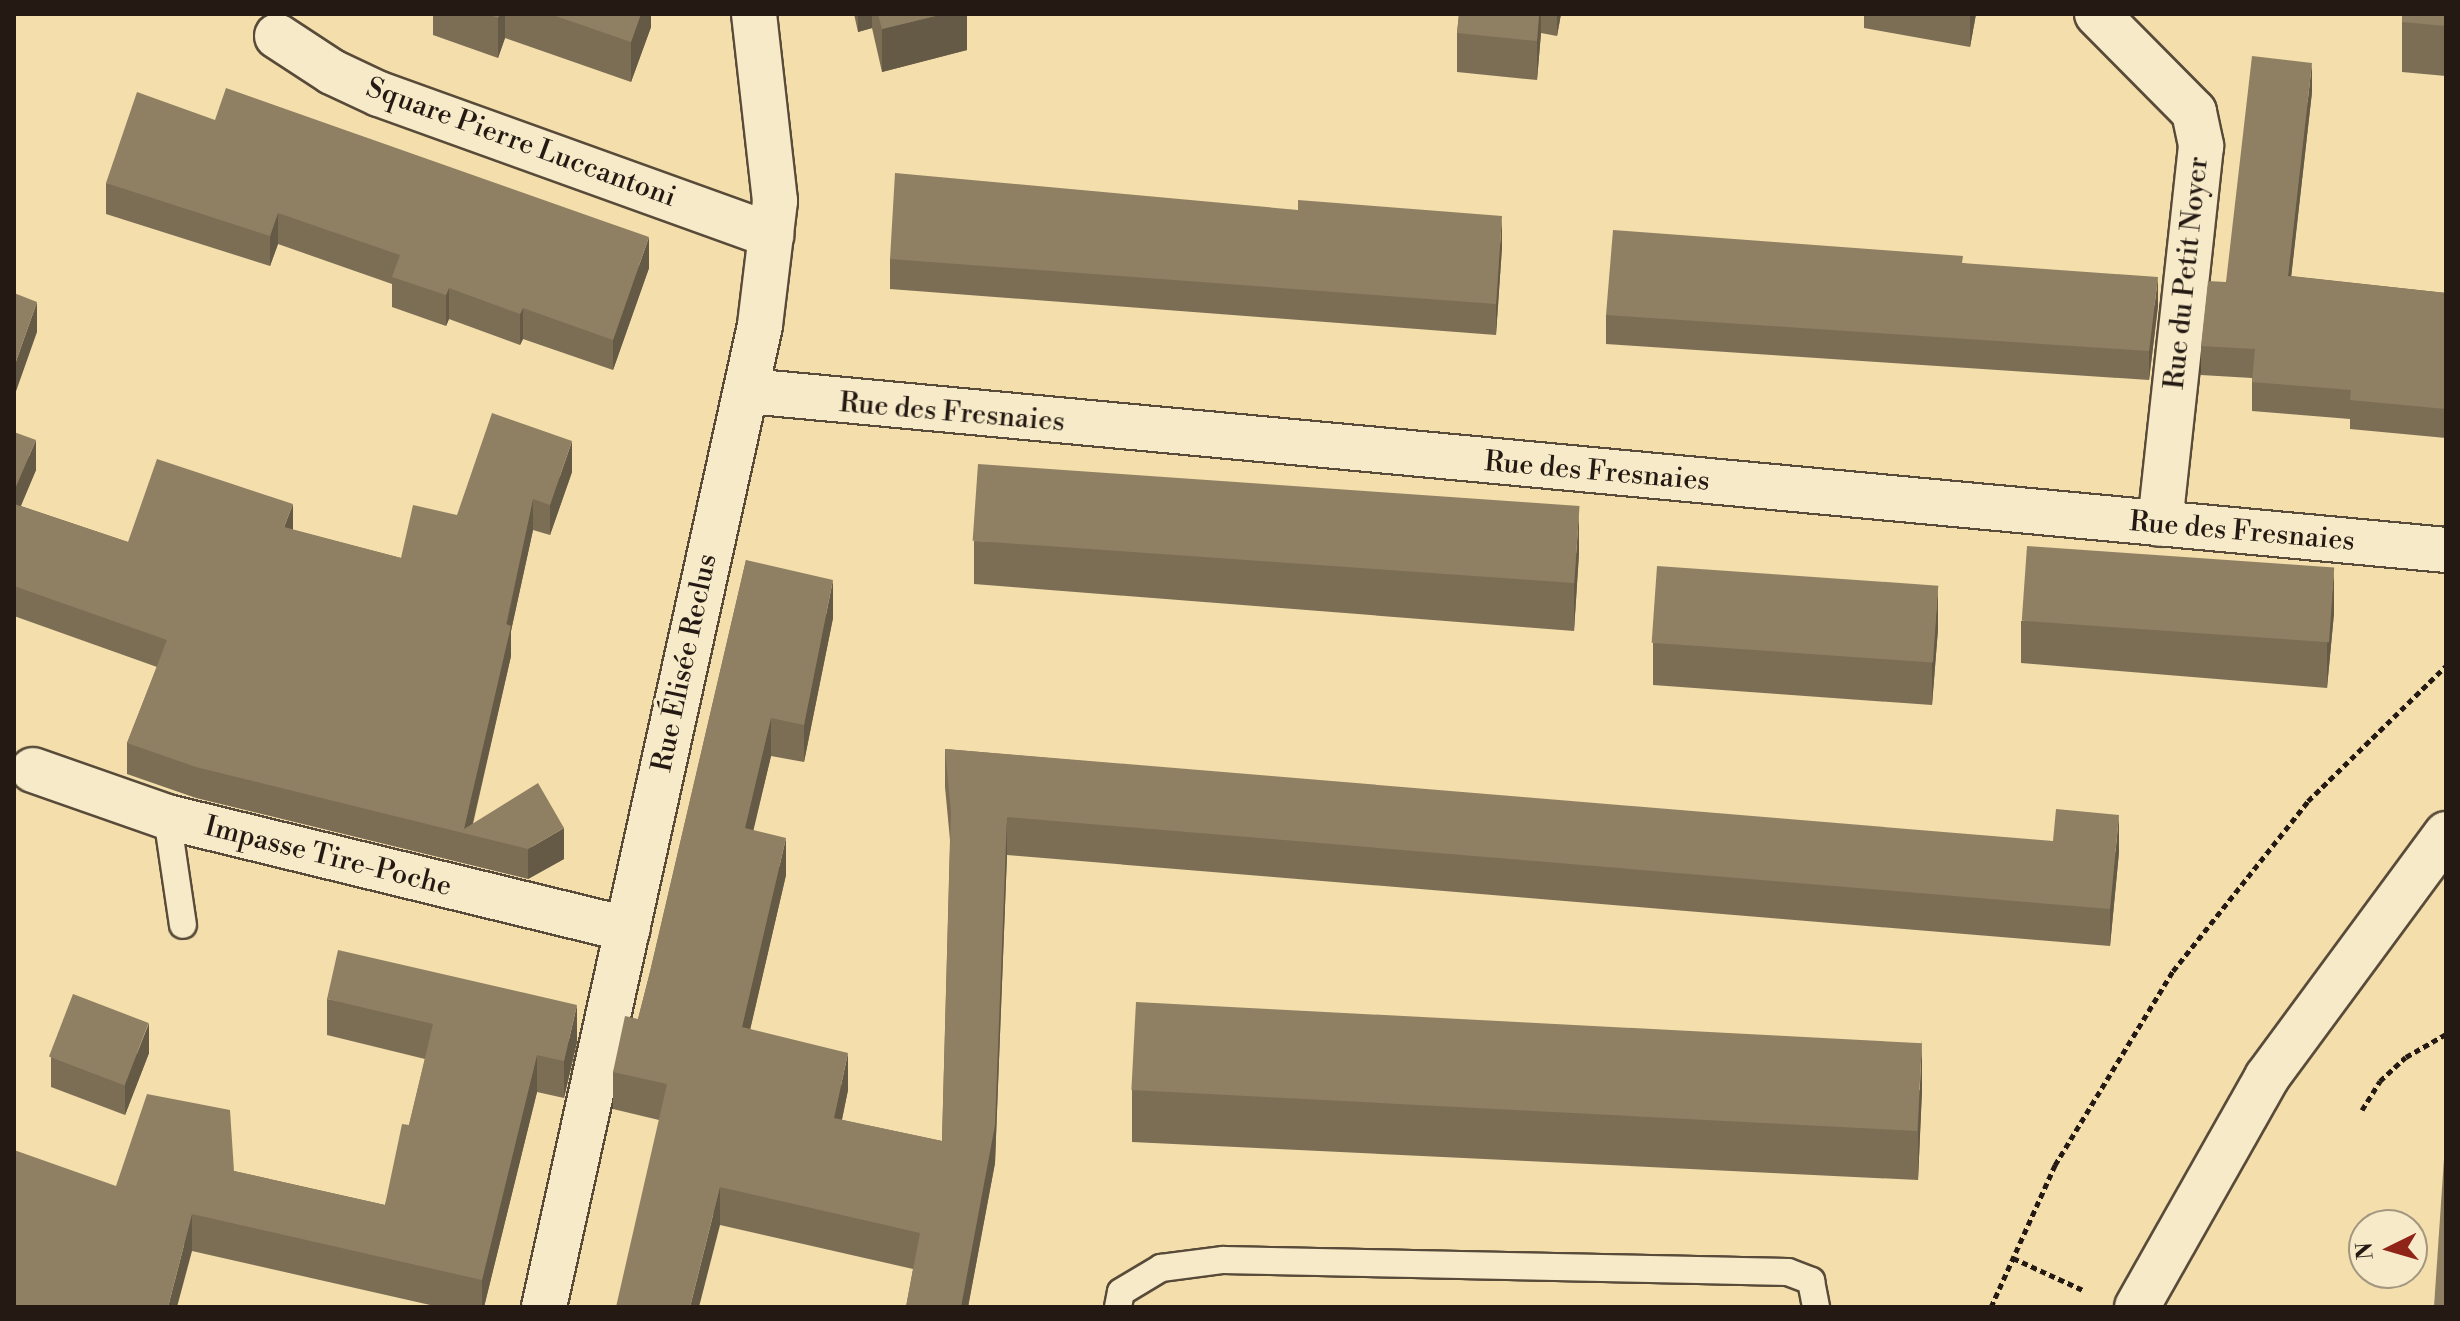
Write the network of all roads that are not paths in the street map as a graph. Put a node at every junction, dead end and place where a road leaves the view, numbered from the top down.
1 (754, 14) edge
2 (2097, 14) edge
3 (277, 36) dead end
4 (771, 235) junction
5 (748, 391) junction
6 (2160, 524) junction
7 (2446, 550) edge
8 (33, 770) dead end
9 (167, 817) junction
10 (2446, 834) edge
11 (183, 925) dead end
12 (628, 929) junction
13 (544, 1307) edge
14 (1118, 1307) edge
15 (1816, 1307) edge
16 (2137, 1307) edge

1 - 4 street, Rue Élisée Reclus
2 - 6 street, Rue du Petit Noyer
3 - 4 street, Square Pierre Luccantoni
4 - 5 street, Rue Élisée Reclus
5 - 6 street, Rue des Fresnaies
5 - 12 street, Rue Élisée Reclus
6 - 7 street, Rue des Fresnaies
8 - 9 street, Impasse Tire-Poche
9 - 11 lane
9 - 12 street, Impasse Tire-Poche
10 - 16 street
12 - 13 street, Rue Élisée Reclus
14 - 15 lane

